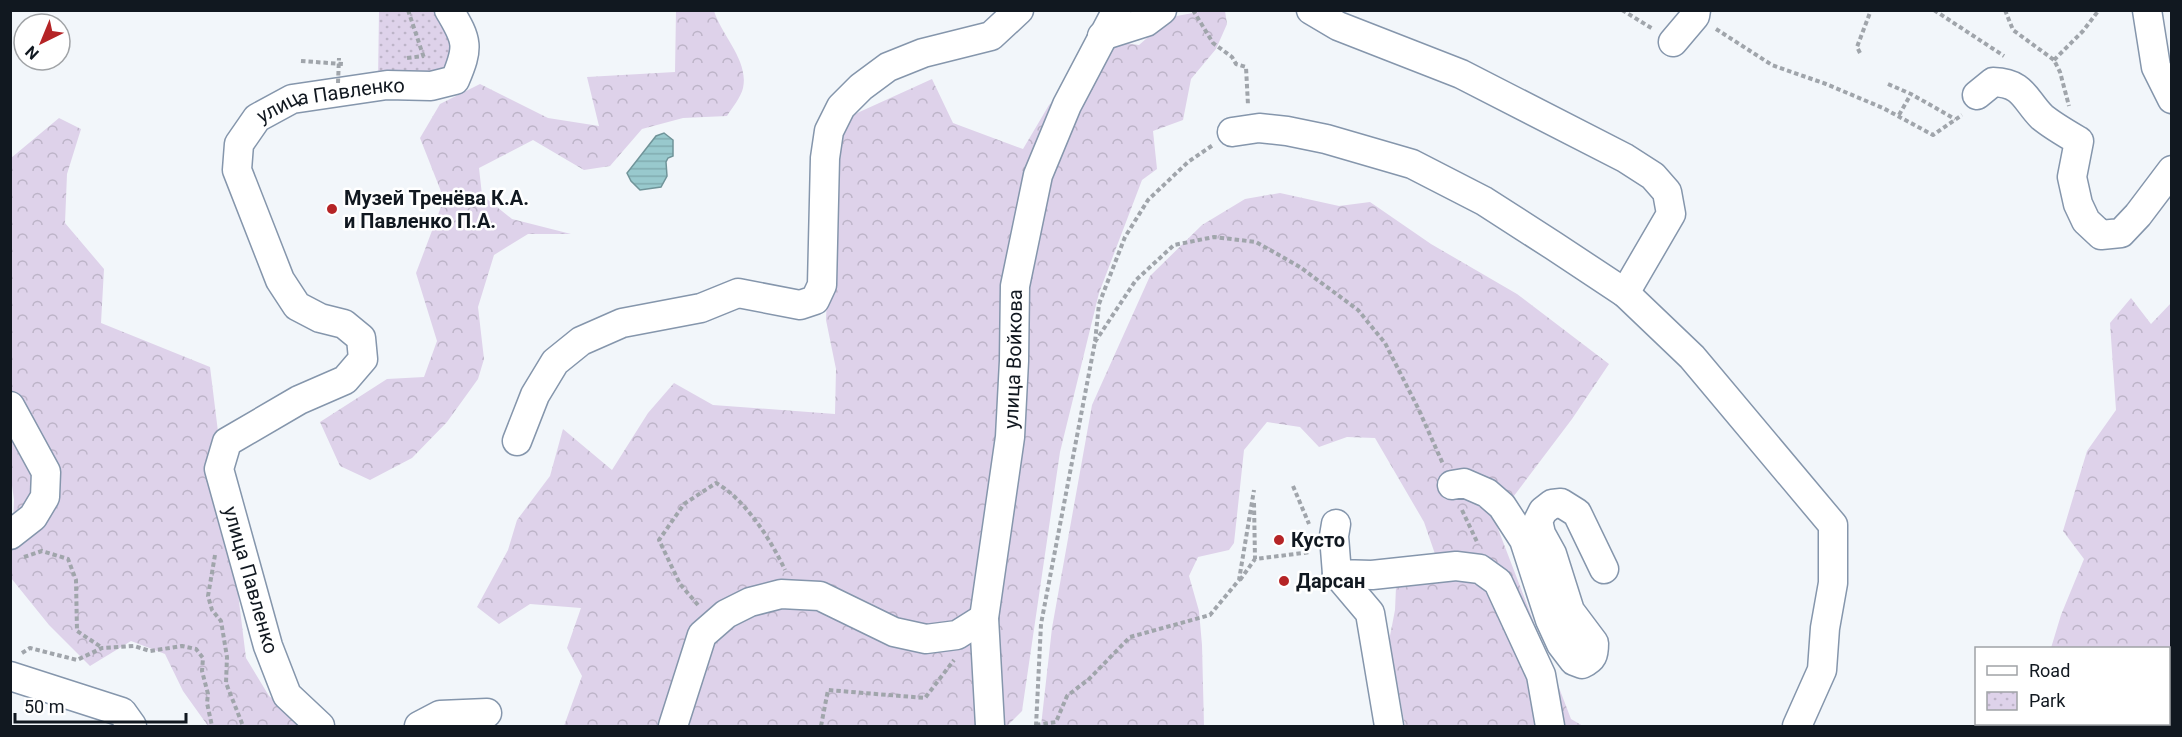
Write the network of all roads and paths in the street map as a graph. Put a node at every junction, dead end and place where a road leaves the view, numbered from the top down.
1 (408, 10) edge
2 (449, 10) edge
3 (1019, 10) edge
4 (1117, 10) edge
5 (1162, 10) edge
6 (1193, 10) edge
7 (1311, 10) edge
8 (1623, 10) edge
9 (1871, 10) edge
10 (1934, 10) edge
11 (2005, 10) edge
12 (2100, 10) edge
13 (2147, 10) edge
14 (1695, 13) edge
15 (1102, 36) junction
16 (1673, 42) joint
17 (1860, 52) dead end
18 (339, 58) dead end
19 (404, 58) dead end
20 (2007, 58) dead end
21 (2054, 60) junction
22 (301, 61) dead end
23 (348, 63) dead end
24 (425, 73) junction
25 (338, 83) dead end
26 (1888, 84) dead end
27 (1911, 94) junction
28 (1977, 95) joint
29 (2172, 99) edge
30 (1899, 116) junction
31 (1955, 119) junction
32 (1241, 131) junction
33 (2079, 141) junction
34 (2172, 170) edge
35 (1625, 293) junction
36 (1095, 342) junction
37 (10, 406) edge
38 (517, 441) dead end
39 (1452, 485) junction
40 (1293, 486) dead end
41 (1323, 528) joint
42 (1312, 542) dead end
43 (213, 546) dead end
44 (16, 547) edge
45 (1255, 559) junction
46 (1604, 569) dead end
47 (1336, 574) junction
48 (1239, 580) junction
49 (1498, 582) junction
50 (797, 595) junction
51 (984, 618) junction
52 (714, 623) junction
53 (102, 648) junction
54 (15, 665) edge
55 (914, 697) dead end
56 (487, 713) dead end
57 (132, 726) edge
58 (212, 726) edge
59 (243, 726) edge
60 (320, 726) edge
61 (419, 726) edge
62 (673, 726) edge
63 (822, 726) edge
64 (990, 726) edge
65 (1036, 726) edge
66 (1389, 726) edge
67 (1550, 726) edge
68 (1797, 726) edge

1 - 24 path
2 - 24 street, улица Павленко
3 - 38 street
4 - 15 street, улица Войкова
5 - 15 street
6 - 32 path
7 - 35 street
8 - 16 path
9 - 17 path
10 - 20 path
11 - 21 path
12 - 21 path
13 - 29 street
14 - 16 street
14 - 30 path
15 - 51 street, улица Войкова
18 - 25 path, bridge
19 - 24 path
21 - 33 path
22 - 23 path
24 - 60 street, улица Павленко
26 - 27 path
27 - 30 path
27 - 31 path
28 - 31 path
28 - 33 street
30 - 31 path
32 - 35 street
32 - 36 path
33 - 34 street
35 - 68 street
36 - 39 path
36 - 65 path
37 - 44 street
39 - 46 street
39 - 49 path
40 - 41 path
41 - 47 street
42 - 45 path
43 - 59 path
44 - 53 path
45 - 48 path
45 - 48 path
47 - 49 street
47 - 66 street
48 - 65 path
49 - 67 street
50 - 51 street
50 - 52 street
50 - 52 path
51 - 64 street, улица Войкова
52 - 62 street
53 - 54 path
53 - 58 path
54 - 57 street
55 - 63 path
56 - 61 street

